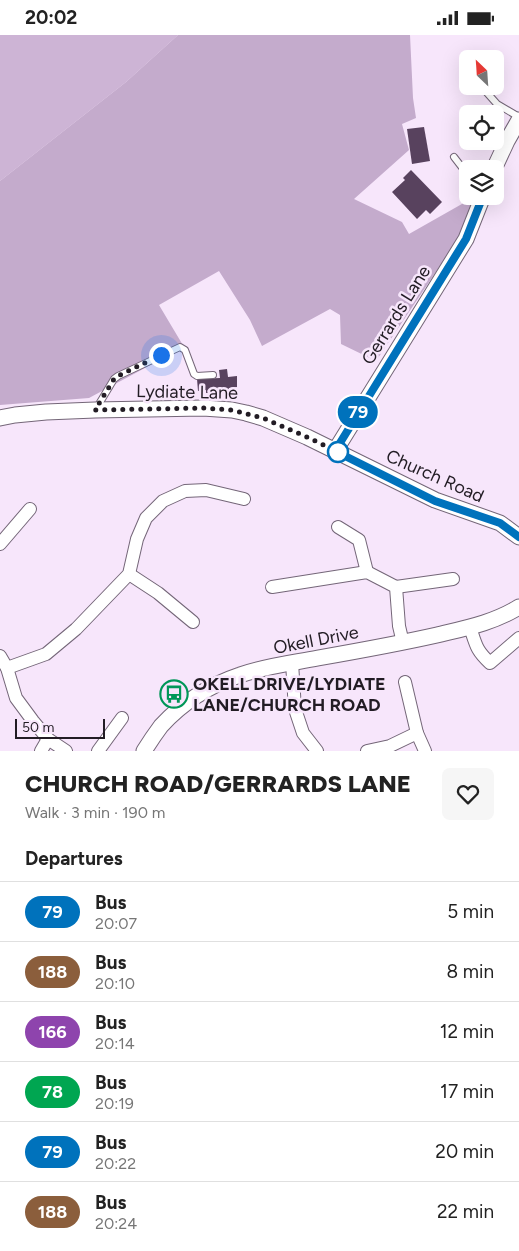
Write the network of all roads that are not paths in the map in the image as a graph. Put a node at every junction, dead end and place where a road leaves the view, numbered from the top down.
1 (489, 95) edge
2 (519, 119) edge
3 (454, 157) dead end
4 (498, 160) edge
5 (459, 164) edge
6 (479, 205) edge
7 (213, 375) dead end
8 (95, 410) junction
9 (0, 418) edge
10 (335, 451) junction
11 (244, 499) dead end
12 (30, 509) dead end
13 (338, 527) dead end
14 (519, 537) edge
15 (0, 544) edge
16 (367, 571) junction
17 (129, 574) junction
18 (453, 579) dead end
19 (272, 587) dead end
20 (396, 587) junction
21 (519, 607) edge
22 (193, 622) dead end
23 (470, 627) junction
24 (519, 638) edge
25 (403, 643) junction
26 (0, 656) edge
27 (292, 663) junction
28 (7, 668) junction
29 (405, 682) dead end
30 (122, 718) dead end
31 (417, 733) junction
32 (48, 739) junction
33 (41, 751) edge
34 (66, 751) edge
35 (98, 751) edge
36 (144, 751) edge
37 (317, 751) edge
38 (367, 751) edge
39 (425, 751) edge

1 - 2 lane
2 - 4 street
3 - 5 lane
6 - 10 street, Gerrards Lane
7 - 8 lane
8 - 9 street, Lydiate Lane
8 - 10 street, Lydiate Lane
10 - 14 street, Church Road
11 - 17 street
12 - 15 street
13 - 16 street
16 - 19 street
16 - 20 street
17 - 22 street
17 - 28 street
18 - 20 street
20 - 25 street
21 - 23 street, Okell Drive
23 - 24 street
23 - 25 street, Okell Drive
25 - 27 street, Okell Drive
26 - 28 street
27 - 36 street, Okell Drive
27 - 37 street
28 - 32 street
29 - 31 street
30 - 35 street
31 - 38 street
31 - 39 street
32 - 33 street
32 - 34 street

